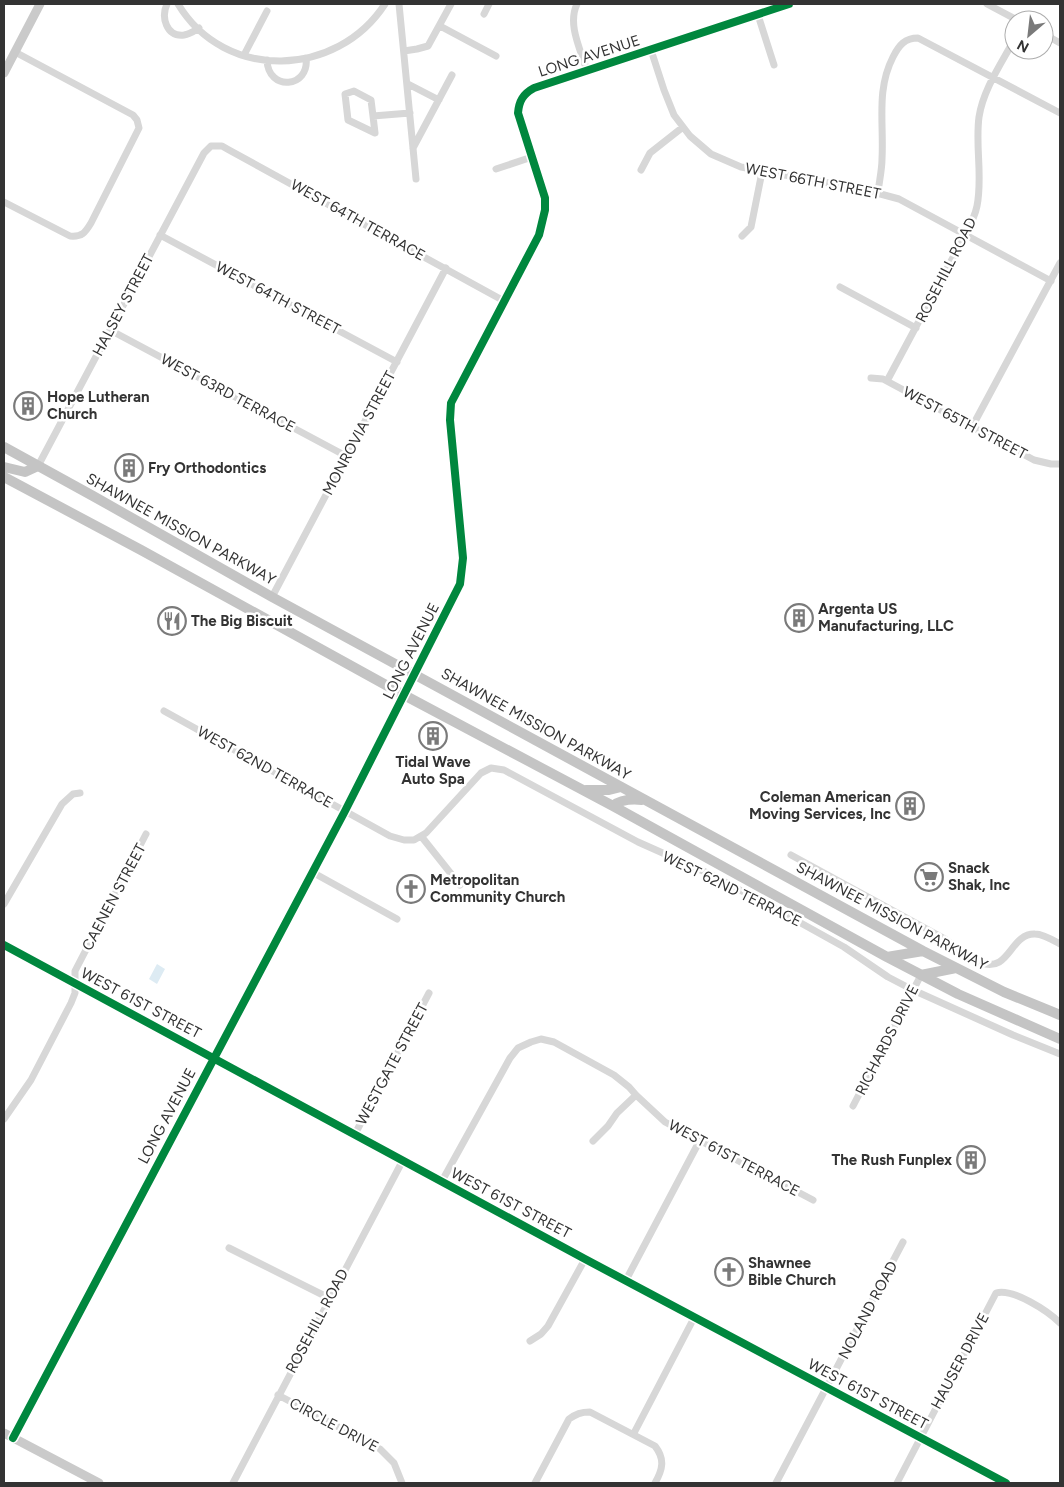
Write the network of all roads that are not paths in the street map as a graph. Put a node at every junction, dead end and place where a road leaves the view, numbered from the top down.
1 (40, 4) edge
2 (167, 4) edge
3 (178, 4) edge
4 (385, 4) edge
5 (399, 4) edge
6 (451, 4) edge
7 (489, 4) edge
8 (577, 4) edge
9 (789, 4) edge
10 (986, 4) edge
11 (781, 5) edge
12 (267, 11) dead end
13 (1004, 13) edge
14 (484, 14) dead end
15 (758, 15) junction
16 (440, 26) junction
17 (199, 28) junction
18 (651, 50) junction
19 (404, 51) junction
20 (15, 52) junction
21 (244, 55) junction
22 (496, 56) dead end
23 (306, 58) junction
24 (1004, 59) edge
25 (267, 60) junction
26 (774, 65) dead end
27 (588, 71) junction
28 (4, 73) edge
29 (452, 75) dead end
30 (994, 78) junction
31 (408, 84) junction
32 (438, 100) junction
33 (410, 113) junction
34 (1060, 113) edge
35 (373, 116) junction
36 (683, 127) junction
37 (210, 146) joint
38 (413, 148) junction
39 (532, 157) junction
40 (496, 169) dead end
41 (641, 170) dead end
42 (762, 172) junction
43 (416, 179) dead end
44 (878, 193) junction
45 (4, 202) edge
46 (160, 234) junction
47 (965, 235) junction
48 (742, 236) dead end
49 (1060, 262) edge
50 (446, 268) junction
51 (1051, 280) junction
52 (840, 287) dead end
53 (504, 301) junction
54 (916, 328) junction
55 (110, 330) junction
56 (397, 362) junction
57 (870, 378) dead end
58 (887, 381) junction
59 (972, 427) junction
60 (4, 447) edge
61 (346, 456) junction
62 (1060, 464) edge
63 (38, 466) junction
64 (4, 467) edge
65 (4, 477) edge
66 (272, 597) junction
67 (414, 674) junction
68 (404, 694) junction
69 (164, 712) dead end
70 (621, 787) junction
71 (582, 790) junction
72 (80, 793) dead end
73 (645, 800) junction
74 (613, 806) junction
75 (345, 811) junction
76 (146, 834) dead end
77 (421, 836) junction
78 (792, 855) dead end
79 (312, 872) junction
80 (460, 885) dead end
81 (4, 904) edge
82 (398, 919) dead end
83 (1060, 944) edge
84 (4, 945) edge
85 (923, 951) junction
86 (887, 957) junction
87 (956, 968) junction
88 (921, 975) junction
89 (75, 983) junction
90 (914, 990) junction
91 (429, 993) dead end
92 (1060, 1015) edge
93 (1060, 1039) edge
94 (1060, 1054) edge
95 (214, 1058) junction
96 (636, 1095) junction
97 (853, 1106) dead end
98 (4, 1119) edge
99 (354, 1134) junction
100 (700, 1140) junction
101 (592, 1141) dead end
102 (402, 1160) junction
103 (442, 1181) junction
104 (813, 1200) dead end
105 (903, 1242) dead end
106 (229, 1248) dead end
107 (585, 1259) junction
108 (626, 1280) junction
109 (329, 1298) junction
110 (695, 1316) junction
111 (1060, 1323) edge
112 (530, 1341) dead end
113 (827, 1387) junction
114 (278, 1395) junction
115 (4, 1433) edge
116 (634, 1433) junction
117 (920, 1437) junction
118 (13, 1438) junction
119 (99, 1483) edge
120 (233, 1483) edge
121 (402, 1483) edge
122 (535, 1483) edge
123 (655, 1483) edge
124 (776, 1483) edge
125 (897, 1483) edge
126 (1006, 1483) edge

1 - 20 main road
2 - 17 street
3 - 17 street
4 - 23 street
5 - 19 street
6 - 16 street
7 - 14 street
8 - 27 street
9 - 11 street, LONG AVENUE
10 - 13 street
11 - 15 street, LONG AVENUE
12 - 21 street
15 - 18 street, LONG AVENUE
15 - 26 street
16 - 19 street
16 - 22 street
17 - 21 street
18 - 27 street, LONG AVENUE
18 - 36 street, WEST 66TH STREET
19 - 31 street
20 - 28 main road
20 - 45 street
21 - 25 street
23 - 25 street
23 - 25 street
24 - 30 street, ROSEHILL ROAD
27 - 39 street, LONG AVENUE
29 - 32 street
30 - 34 street
30 - 44 street
30 - 47 street, ROSEHILL ROAD
31 - 32 street
31 - 33 street
32 - 38 street
33 - 35 street
33 - 38 street
35 - 35 street
36 - 41 street
36 - 42 street, WEST 66TH STREET
37 - 46 street, HALSEY STREET
37 - 50 street, WEST 64TH TERRACE
38 - 43 street
39 - 40 street
39 - 53 street, LONG AVENUE
42 - 44 street, WEST 66TH STREET
42 - 48 street
44 - 47 street, WEST 66TH STREET
46 - 55 street, HALSEY STREET
46 - 56 street, WEST 64TH STREET
47 - 51 street, WEST 66TH STREET
47 - 54 street, ROSEHILL ROAD
49 - 51 street
50 - 53 street, WEST 64TH TERRACE
50 - 56 street, MONROVIA STREET
51 - 59 street
52 - 54 street
53 - 67 street, LONG AVENUE
54 - 58 street, ROSEHILL ROAD
55 - 61 street, WEST 63RD TERRACE
55 - 63 street, HALSEY STREET
56 - 61 street, MONROVIA STREET
57 - 58 street, WEST 65TH STREET
58 - 59 street, WEST 65TH STREET
59 - 62 street, WEST 65TH STREET
60 - 63 highway, SHAWNEE MISSION PARKWAY
61 - 66 street, MONROVIA STREET
63 - 64 highway
63 - 66 highway, SHAWNEE MISSION PARKWAY
65 - 68 highway
66 - 67 highway, SHAWNEE MISSION PARKWAY
67 - 68 street, LONG AVENUE
67 - 70 highway, SHAWNEE MISSION PARKWAY
68 - 71 highway
68 - 75 street, LONG AVENUE
69 - 75 street, WEST 62ND TERRACE
70 - 71 highway
70 - 73 highway, SHAWNEE MISSION PARKWAY
71 - 74 highway
72 - 81 street
73 - 74 highway
73 - 85 highway, SHAWNEE MISSION PARKWAY
74 - 86 highway
75 - 77 street, WEST 62ND TERRACE
75 - 79 street, LONG AVENUE
76 - 89 street, CAENEN STREET
77 - 80 street
77 - 90 street, WEST 62ND TERRACE
78 - 83 street
79 - 82 street
79 - 95 street, LONG AVENUE
84 - 89 street, WEST 61ST STREET
85 - 86 highway
85 - 87 highway, SHAWNEE MISSION PARKWAY
86 - 88 highway
87 - 88 highway
87 - 92 highway, SHAWNEE MISSION PARKWAY
88 - 90 street, RICHARDS DRIVE
88 - 93 highway
89 - 95 street, WEST 61ST STREET
89 - 98 street, CAENEN STREET
90 - 94 street, WEST 62ND TERRACE
90 - 97 street, RICHARDS DRIVE
91 - 99 street, WESTGATE STREET
95 - 99 street, WEST 61ST STREET
95 - 118 street, LONG AVENUE
96 - 100 street, WEST 61ST TERRACE
96 - 101 street
96 - 103 street, WEST 61ST TERRACE
99 - 102 street, WEST 61ST STREET
100 - 104 street, WEST 61ST TERRACE
100 - 108 street
102 - 103 street, WEST 61ST STREET
102 - 109 street, ROSEHILL ROAD
103 - 107 street, WEST 61ST STREET
105 - 113 street, NOLAND ROAD
106 - 109 street
107 - 108 street, WEST 61ST STREET
107 - 112 street
108 - 110 street, WEST 61ST STREET
109 - 114 street, ROSEHILL ROAD
110 - 113 street, WEST 61ST STREET
110 - 116 street
111 - 117 street, HAUSER DRIVE
113 - 117 street, WEST 61ST STREET
113 - 124 street, NOLAND ROAD
114 - 120 street, ROSEHILL ROAD
114 - 121 street, CIRCLE DRIVE
115 - 118 main road
116 - 122 street
116 - 123 street
117 - 125 street, HAUSER DRIVE
117 - 126 street, WEST 61ST STREET
118 - 119 main road

